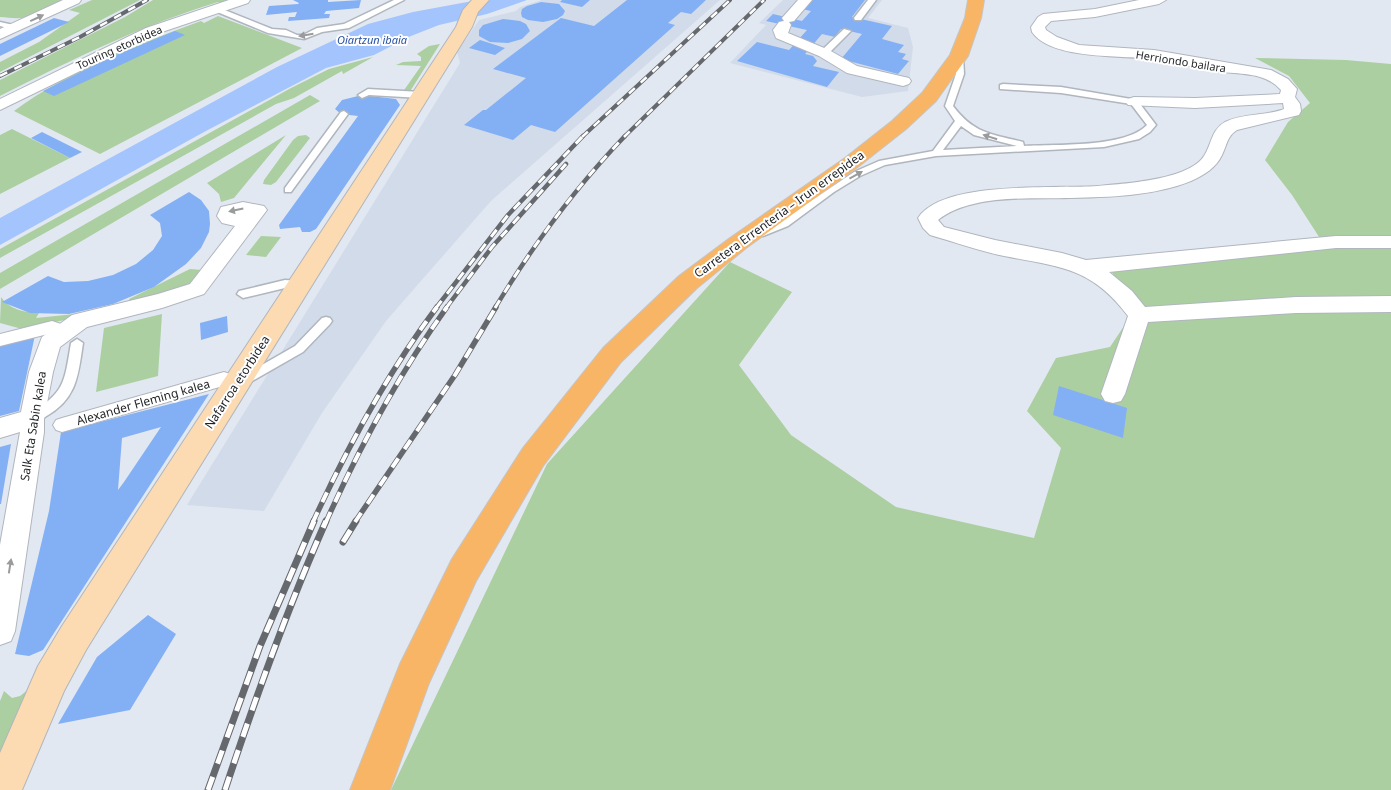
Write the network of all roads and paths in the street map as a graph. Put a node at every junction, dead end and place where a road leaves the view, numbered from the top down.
1 (74, 0) edge
2 (243, 0) edge
3 (400, 0) edge
4 (805, 0) edge
5 (872, 0) edge
6 (976, 0) edge
7 (1159, 0) edge
8 (214, 9) junction
9 (470, 9) edge
10 (858, 18) dead end
11 (358, 20) junction
12 (321, 22) dead end
13 (0, 24) edge
14 (294, 24) dead end
15 (261, 27) junction
16 (15, 28) junction
17 (847, 31) dead end
18 (0, 35) edge
19 (824, 53) junction
20 (959, 56) junction
21 (903, 81) dead end
22 (1003, 87) dead end
23 (362, 95) dead end
24 (421, 96) junction
25 (1287, 98) junction
26 (1134, 102) junction
27 (0, 105) edge
28 (344, 114) dead end
29 (960, 121) junction
30 (1055, 146) junction
31 (936, 153) junction
32 (288, 190) dead end
33 (248, 222) dead end
34 (738, 242) junction
35 (1391, 242) edge
36 (1087, 267) junction
37 (300, 285) junction
38 (243, 294) dead end
39 (1391, 304) edge
40 (1138, 315) junction
41 (326, 321) dead end
42 (70, 337) junction
43 (0, 340) edge
44 (230, 382) junction
45 (1113, 394) dead end
46 (32, 419) junction
47 (62, 425) dead end
48 (0, 428) edge
49 (0, 632) edge
50 (10, 781) edge
51 (370, 790) edge

16 -> 1 street
2 - 8 street, Touring etorbidea
3 - 11 lane
4 - 19 street
5 - 10 lane
6 - 20 main road, Carretera Errenteria – Irun errepidea
7 - 25 street, Herriondo bailara
8 - 15 lane
8 - 27 street, Touring etorbidea
9 - 24 main road, Nafarroa etorbidea
11 - 12 lane
11 -> 15 lane
13 - 16 lane
14 - 15 lane
16 - 18 street
17 - 19 lane
19 - 21 street
20 - 29 lane
20 - 34 main road, Carretera Errenteria – Irun errepidea
22 - 26 lane
23 - 24 lane
24 - 37 main road, Nafarroa etorbidea
25 - 26 street
25 - 36 street
26 - 30 lane
28 - 32 lane
30 -> 29 lane
29 - 31 lane
30 - 31 lane
34 -> 31 lane
33 - 42 street, Salk Eta Sabin kalea
34 - 51 main road, Carretera Errenteria – Irun errepidea
35 - 36 street
36 - 40 street
37 - 38 lane
37 - 44 main road, Nafarroa etorbidea
39 - 40 street
40 - 45 street
41 - 44 lane
42 - 43 street
42 - 46 street, Salk Eta Sabin kalea
42 - 46 lane
44 - 47 street, Alexander Fleming kalea
44 - 50 main road, Nafarroa etorbidea
46 - 48 street
49 -> 46 street, Salk Eta Sabin kalea

